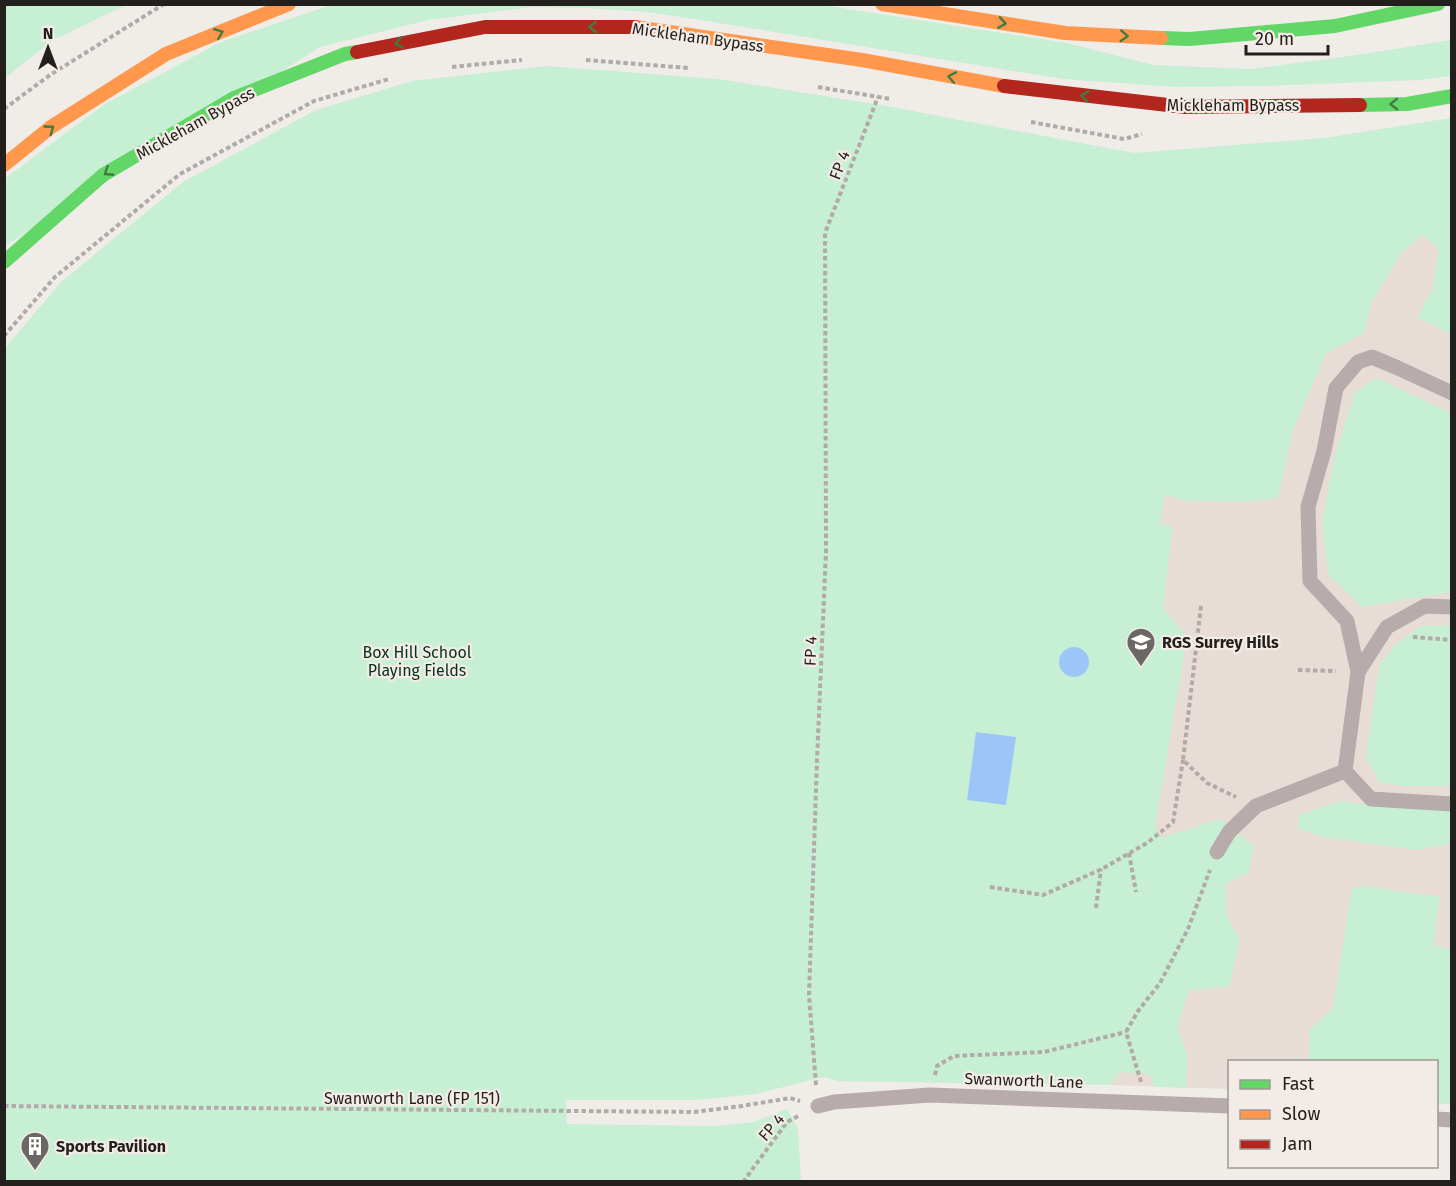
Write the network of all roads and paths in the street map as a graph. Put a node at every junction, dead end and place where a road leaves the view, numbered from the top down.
1 (164, 4) edge
2 (289, 4) edge
3 (882, 4) edge
4 (1438, 4) edge
5 (528, 59) dead end
6 (585, 60) dead end
7 (449, 67) dead end
8 (692, 68) dead end
9 (393, 77) dead end
10 (808, 85) dead end
11 (1452, 96) edge
12 (878, 97) junction
13 (901, 100) dead end
14 (4, 109) edge
15 (1030, 122) dead end
16 (1144, 133) dead end
17 (4, 165) edge
18 (4, 262) edge
19 (4, 336) edge
20 (1452, 393) edge
21 (1201, 606) dead end
22 (1452, 607) edge
23 (1298, 670) dead end
24 (1358, 672) junction
25 (1182, 760) junction
26 (1345, 771) junction
27 (1452, 804) edge
28 (1256, 806) junction
29 (1217, 852) joint
30 (1129, 853) junction
31 (1102, 869) junction
32 (990, 887) dead end
33 (1136, 892) dead end
34 (1096, 908) dead end
35 (1126, 1032) junction
36 (930, 1095) junction
37 (1147, 1103) junction
38 (4, 1106) edge
39 (818, 1106) junction
40 (1228, 1106) edge
41 (743, 1182) edge

1 - 14 path
17 -> 2 highway
3 -> 4 highway
5 - 7 path
6 - 8 path
9 - 19 path
10 - 12 path
11 -> 18 highway, Mickleham Bypass
12 - 13 path
12 - 39 path, FP 4
15 - 16 path
20 - 24 lane
21 - 25 path
22 - 24 lane
23 - 24 path
24 - 26 lane
25 - 28 path
25 - 30 path
26 - 27 lane
26 - 28 lane
28 - 29 lane
29 - 35 path
30 - 31 path
30 - 33 path
31 - 32 path
31 - 34 path
35 - 36 path
35 - 37 path
36 - 37 lane, Swanworth Lane
36 - 39 lane, Swanworth Lane
37 - 40 lane, Swanworth Lane
38 - 39 path, Swanworth Lane (FP 151)
39 - 41 path, FP 4

